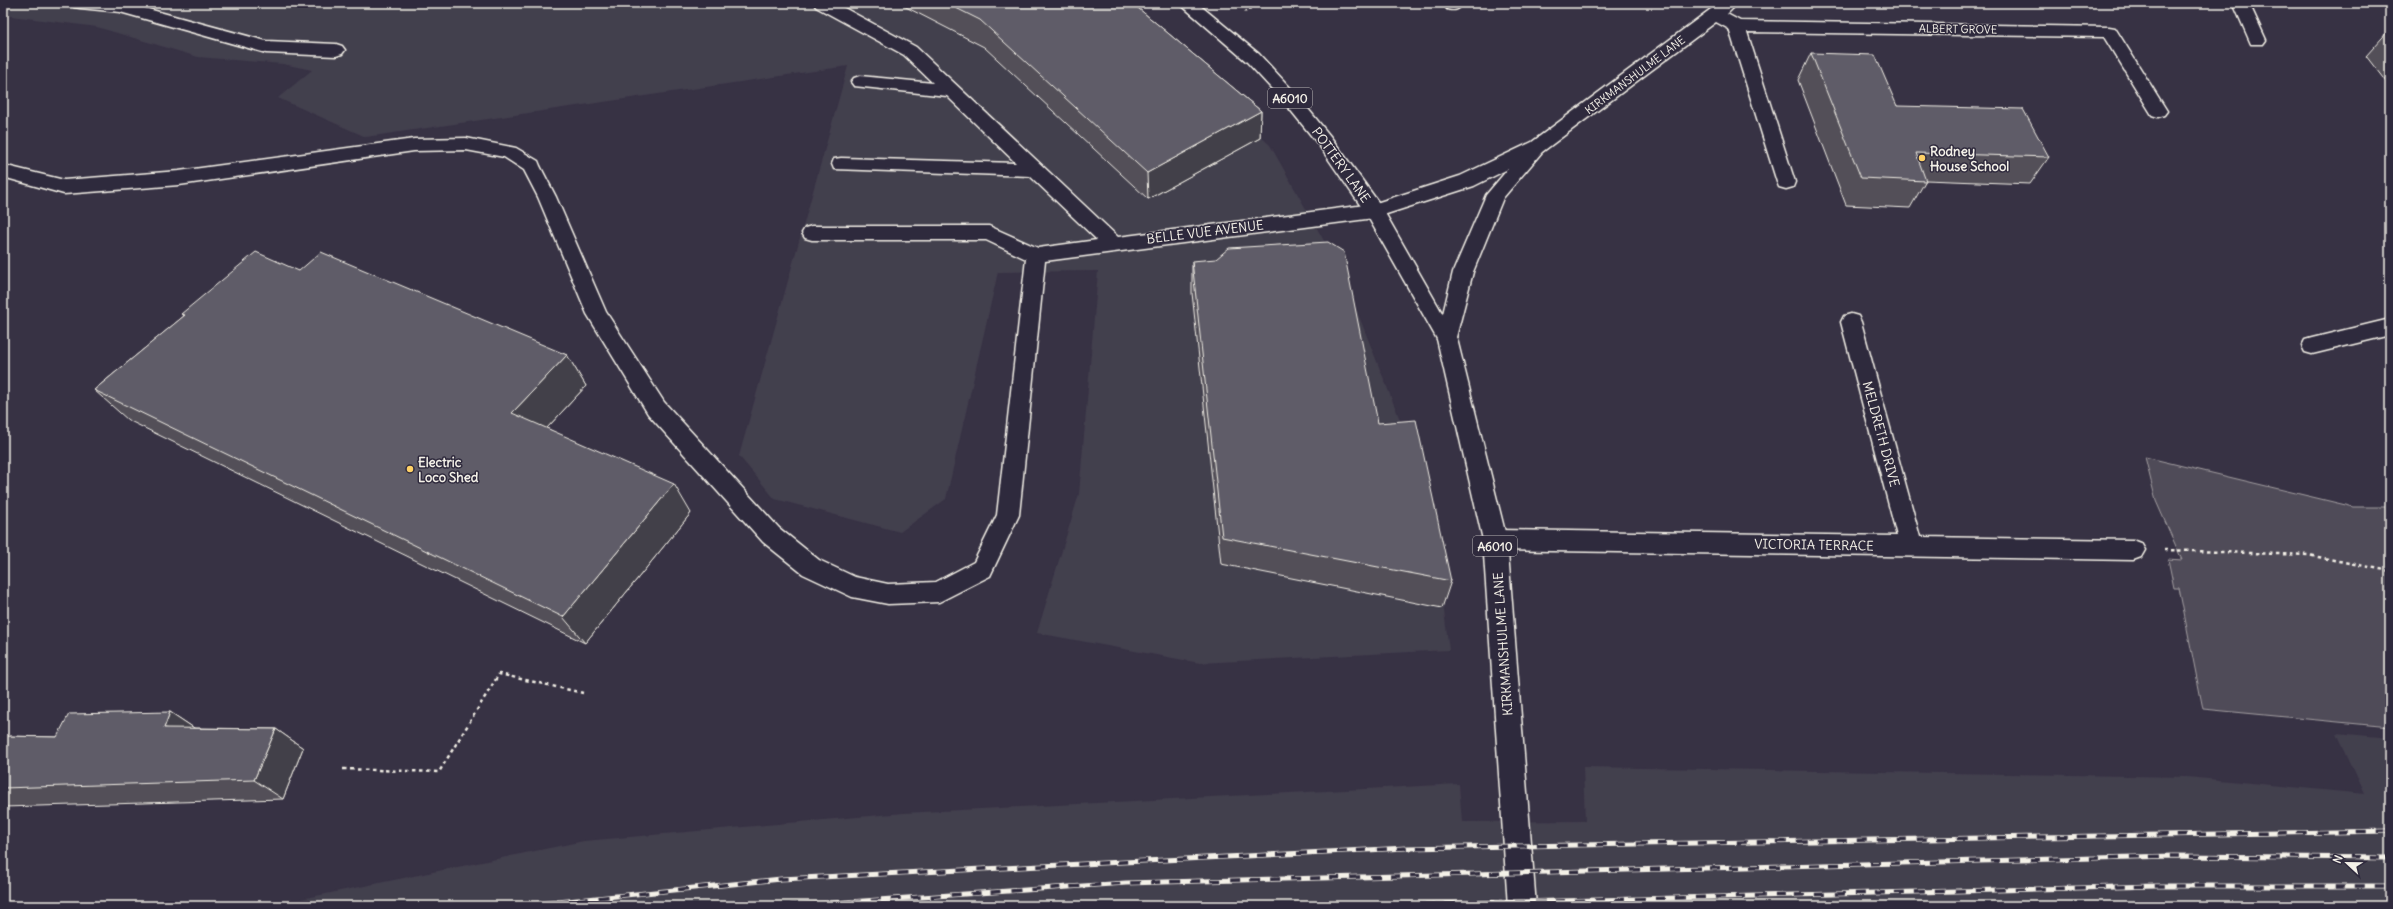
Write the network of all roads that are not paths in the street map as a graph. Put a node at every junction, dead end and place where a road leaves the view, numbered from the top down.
1 (80, 3) edge
2 (822, 3) edge
3 (1187, 3) edge
4 (1730, 3) edge
5 (2241, 3) edge
6 (1716, 15) junction
7 (1737, 26) junction
8 (2257, 40) dead end
9 (336, 50) dead end
10 (860, 82) dead end
11 (952, 91) junction
12 (2158, 111) dead end
13 (1539, 146) junction
14 (841, 164) dead end
15 (1035, 170) junction
16 (3, 171) edge
17 (1786, 182) dead end
18 (1374, 211) junction
19 (812, 233) dead end
20 (1113, 244) junction
21 (1036, 255) junction
22 (1851, 322) dead end
23 (2390, 327) edge
24 (1447, 339) junction
25 (2312, 346) dead end
26 (1495, 540) junction
27 (1911, 547) junction
28 (2133, 550) road end
29 (1522, 906) edge

1 - 9 main road
2 - 11 main road
3 - 18 main road, POTTERY LANE / A6010
4 - 6 main road, KIRKMANSHULME LANE
5 - 8 main road
6 - 7 main road, ALBERT GROVE
6 - 13 main road, KIRKMANSHULME LANE
7 - 12 main road, ALBERT GROVE
7 - 17 main road
10 - 11 main road
11 - 15 main road
13 - 18 main road, KIRKMANSHULME LANE
13 - 24 main road, KIRKMANSHULME LANE
14 - 15 main road
15 - 20 main road
16 - 21 main road
18 - 20 main road, BELLE VUE AVENUE
18 - 24 main road, KIRKMANSHULME LANE / A6010
19 - 21 main road
20 - 21 main road, BELLE VUE AVENUE
22 - 27 main road, MELDRETH DRIVE
23 - 25 main road
24 - 26 main road, KIRKMANSHULME LANE / A6010
26 - 27 main road, VICTORIA TERRACE
26 - 29 main road, KIRKMANSHULME LANE / A6010
27 - 28 main road, VICTORIA TERRACE

